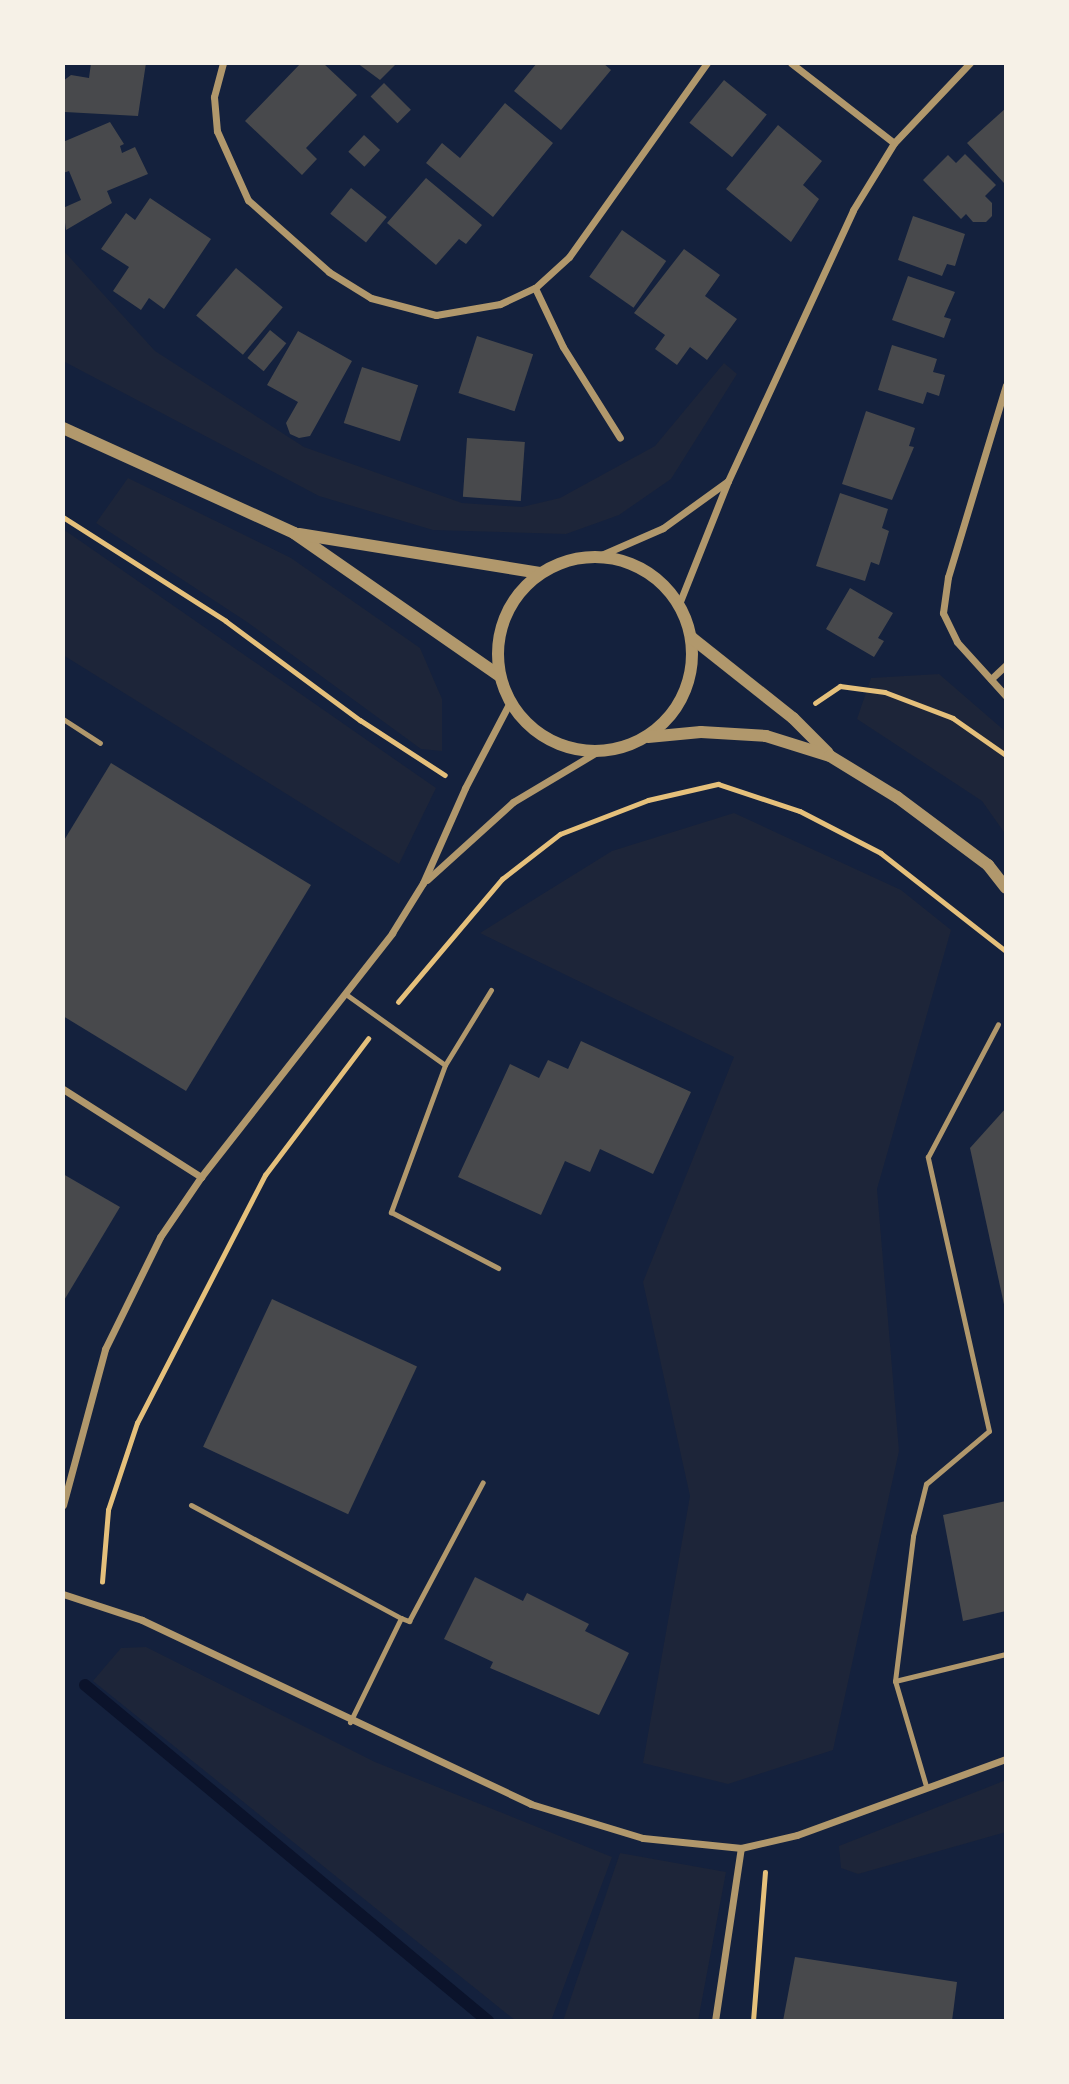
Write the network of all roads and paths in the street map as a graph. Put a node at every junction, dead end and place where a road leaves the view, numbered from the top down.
1 (223, 63) edge
2 (708, 63) edge
3 (791, 63) edge
4 (970, 63) edge
5 (894, 143) junction
6 (535, 288) junction
7 (1006, 385) edge
8 (63, 428) edge
9 (620, 438) dead end
10 (728, 481) junction
11 (63, 517) edge
12 (295, 533) junction
13 (599, 556) junction
14 (540, 573) junction
15 (679, 604) junction
16 (692, 638) junction
17 (1006, 665) edge
18 (500, 677) junction
19 (991, 679) junction
20 (1006, 696) edge
21 (510, 702) junction
22 (793, 718) junction
23 (63, 719) edge
24 (648, 737) junction
25 (100, 743) dead end
26 (597, 752) junction
27 (1006, 755) edge
28 (830, 756) junction
29 (465, 788) junction
30 (424, 883) junction
31 (1006, 888) edge
32 (491, 990) dead end
33 (347, 995) junction
34 (998, 1024) dead end
35 (445, 1065) junction
36 (63, 1089) edge
37 (201, 1177) junction
38 (498, 1268) dead end
39 (483, 1482) dead end
40 (63, 1505) edge
41 (191, 1506) dead end
42 (63, 1594) edge
43 (401, 1618) junction
44 (1006, 1654) edge
45 (895, 1681) junction
46 (350, 1722) junction
47 (1006, 1759) edge
48 (926, 1786) junction
49 (768, 1842) junction
50 (741, 1848) junction
51 (715, 2021) edge
52 (753, 2021) edge

1 - 6 street
2 - 6 street
3 - 5 street
4 - 5 street
5 - 10 street
6 - 9 street
7 - 19 street
8 - 12 street
10 - 13 street
10 - 15 street
11 - 29 path
12 - 14 street
12 - 18 street
13 - 14 street
13 - 15 street
14 - 18 street
15 - 16 street
16 - 22 street
16 - 24 street
17 - 19 street
18 - 21 street
19 - 20 street
21 - 26 street
21 - 29 street
22 - 27 path
22 - 28 street
23 - 25 lane
24 - 26 street
24 - 28 street
26 - 30 street
28 - 31 street
29 - 30 street
30 - 33 street
32 - 35 lane
33 - 35 lane
33 - 37 street
34 - 45 lane
35 - 38 lane
36 - 37 street
37 - 40 street
39 - 43 lane
41 - 43 lane
42 - 46 street
43 - 46 lane
44 - 45 lane
45 - 48 lane
46 - 50 street
47 - 48 street
48 - 49 street
49 - 50 street
49 - 52 path
50 - 51 street

